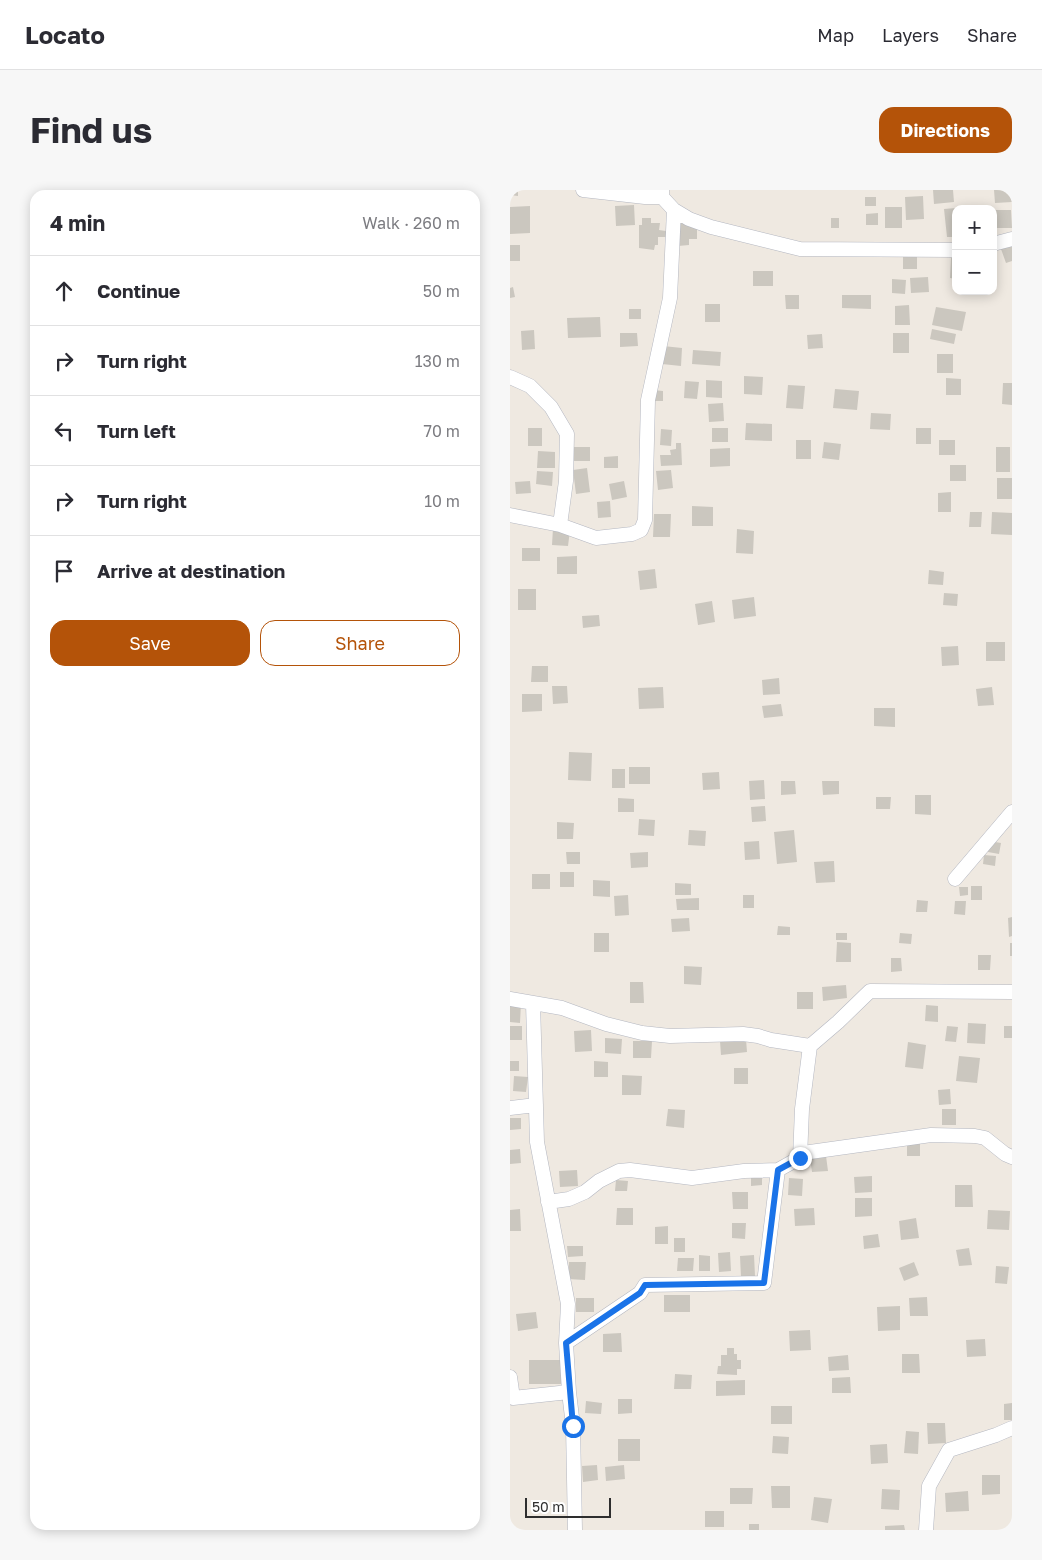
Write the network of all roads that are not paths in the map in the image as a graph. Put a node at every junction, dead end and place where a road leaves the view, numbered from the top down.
1 (583, 190) edge
2 (662, 194) edge
3 (674, 210) junction
4 (1012, 239) edge
5 (997, 243) edge
6 (952, 250) edge
7 (510, 377) edge
8 (510, 515) edge
9 (560, 525) junction
10 (1012, 812) edge
11 (955, 879) dead end
12 (1012, 992) edge
13 (510, 999) edge
14 (533, 1003) junction
15 (810, 1046) junction
16 (536, 1106) junction
17 (510, 1108) edge
18 (1012, 1157) edge
19 (800, 1158) junction
20 (778, 1170) junction
21 (548, 1202) junction
22 (566, 1343) junction
23 (510, 1377) edge
24 (569, 1392) junction
25 (512, 1398) edge
26 (1012, 1428) edge
27 (575, 1530) edge
28 (926, 1530) edge

1 - 2 street
2 - 3 street
3 - 6 street
3 - 9 street
4 - 5 street
7 - 9 street
8 - 9 street
10 - 11 street
12 - 15 street
13 - 14 street
14 - 15 street
14 - 16 street
15 - 19 street
16 - 17 street
16 - 21 street
18 - 19 street
19 - 20 street
20 - 21 street
20 - 22 street
21 - 22 street
22 - 24 street
23 - 25 street
24 - 25 street
24 - 27 street
26 - 28 street

